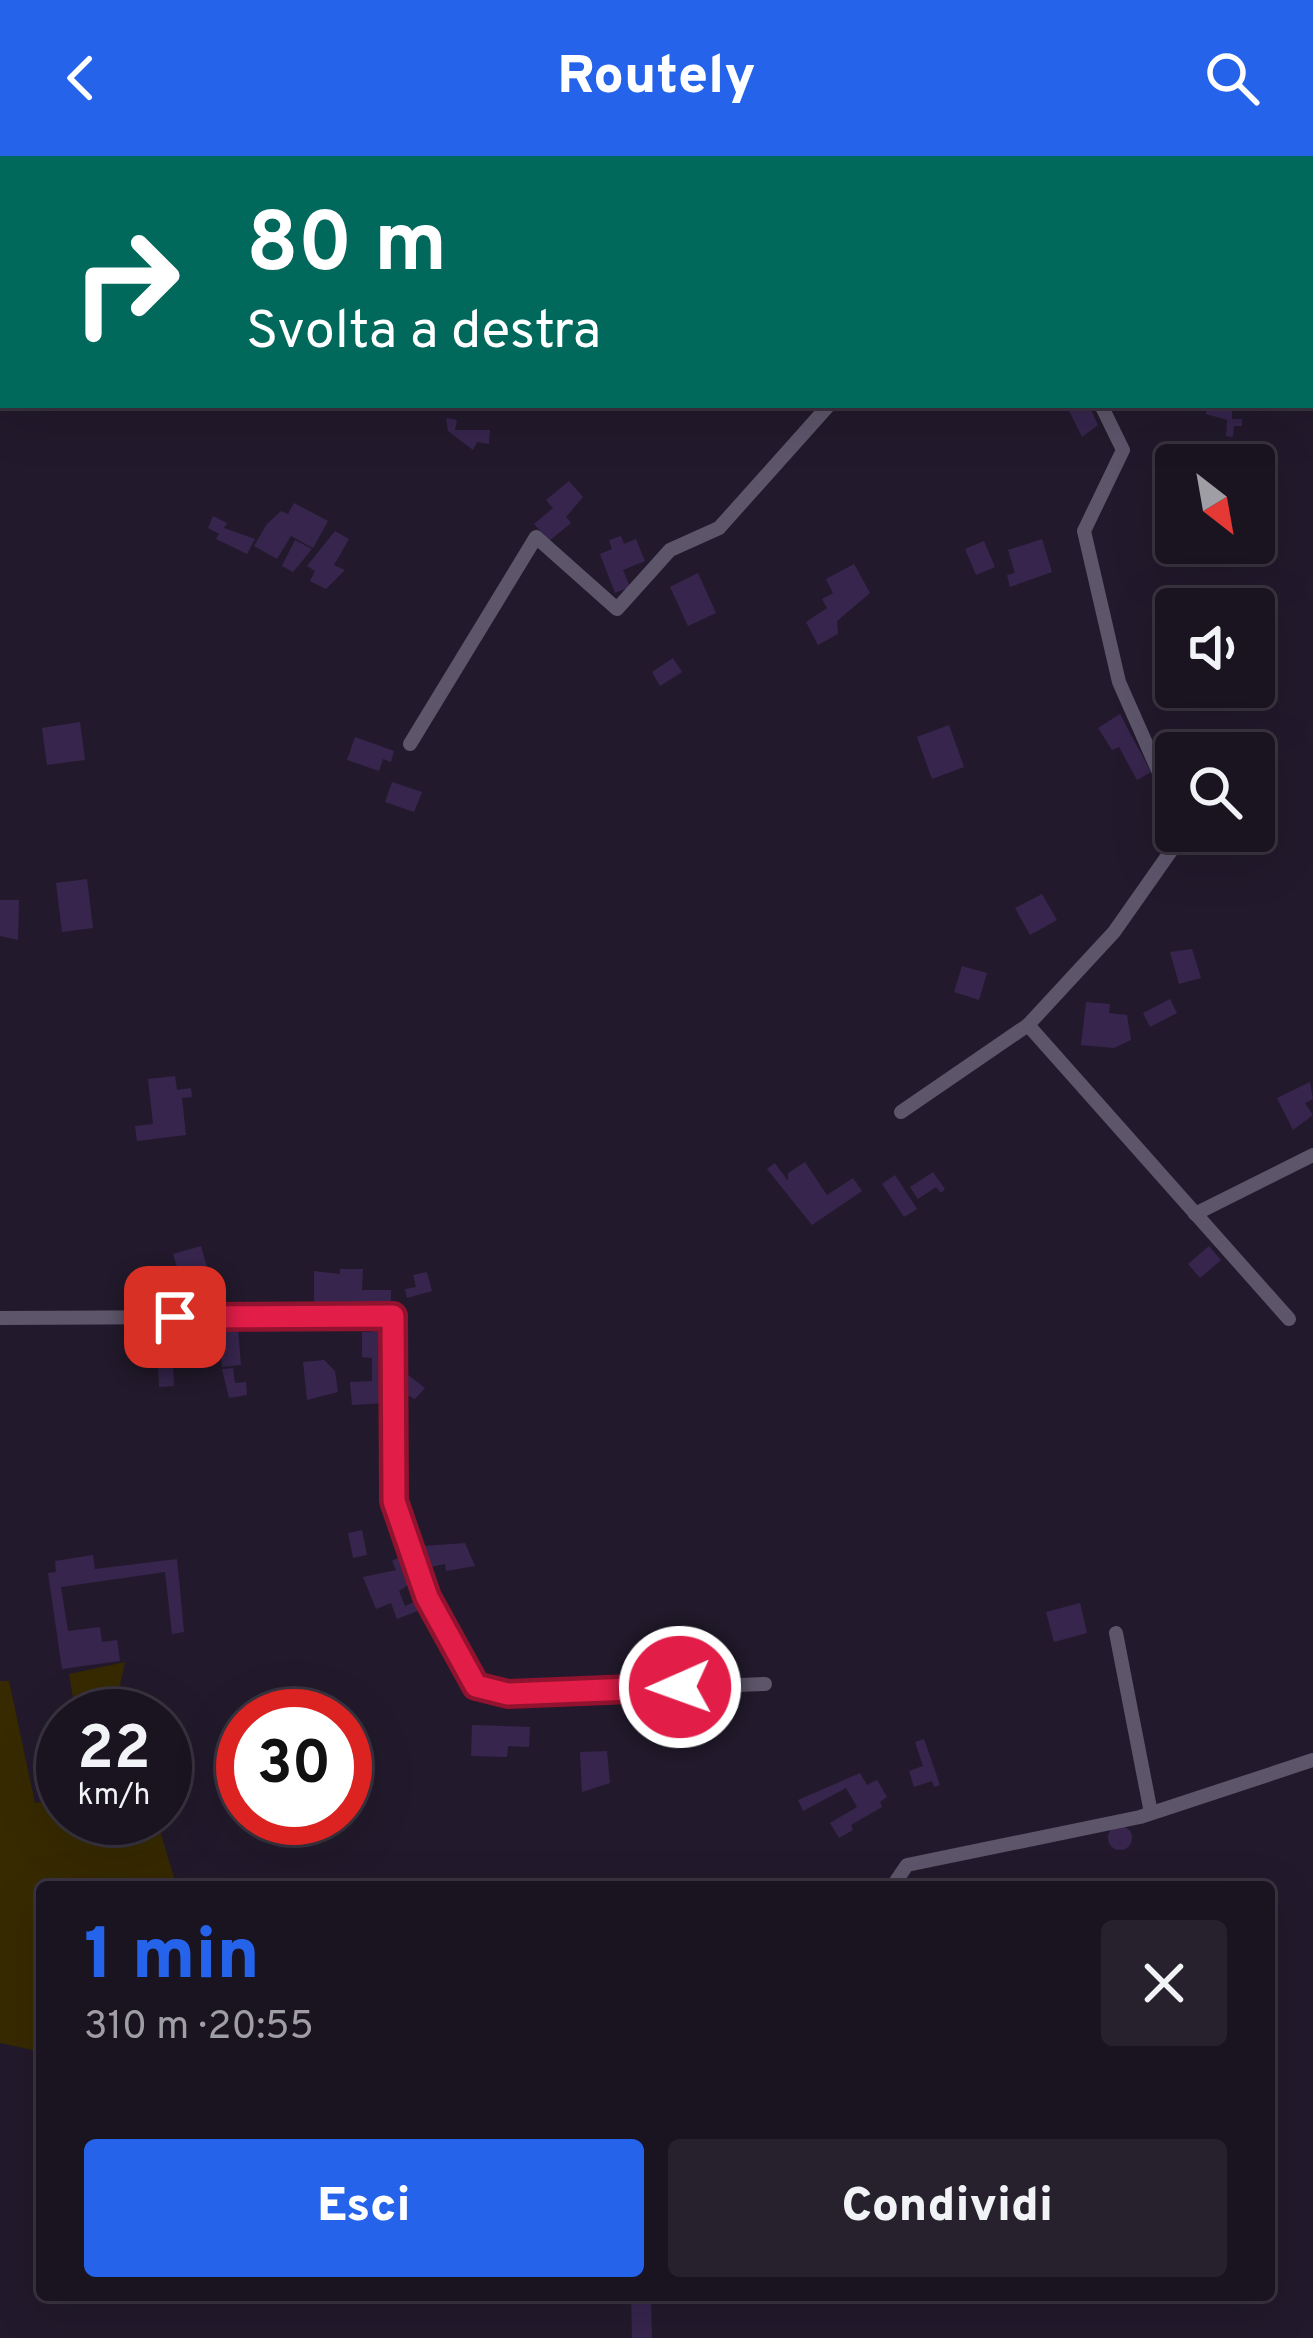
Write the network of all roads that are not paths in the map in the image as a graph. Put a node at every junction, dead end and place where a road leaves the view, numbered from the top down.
1 (826, 408) edge
2 (1102, 408) edge
3 (410, 744) dead end
4 (1155, 763) edge
5 (1169, 852) edge
6 (1028, 1024) junction
7 (901, 1112) dead end
8 (1313, 1155) edge
9 (1195, 1214) junction
10 (0, 1318) edge
11 (1289, 1319) dead end
12 (1116, 1633) dead end
13 (765, 1684) dead end
14 (1313, 1760) edge
15 (1151, 1813) junction
16 (896, 1881) edge

1 - 3 street
2 - 4 street
5 - 6 street
6 - 7 street
6 - 9 street
8 - 9 street
9 - 11 street
10 - 13 street
12 - 15 street
14 - 15 street
15 - 16 street

